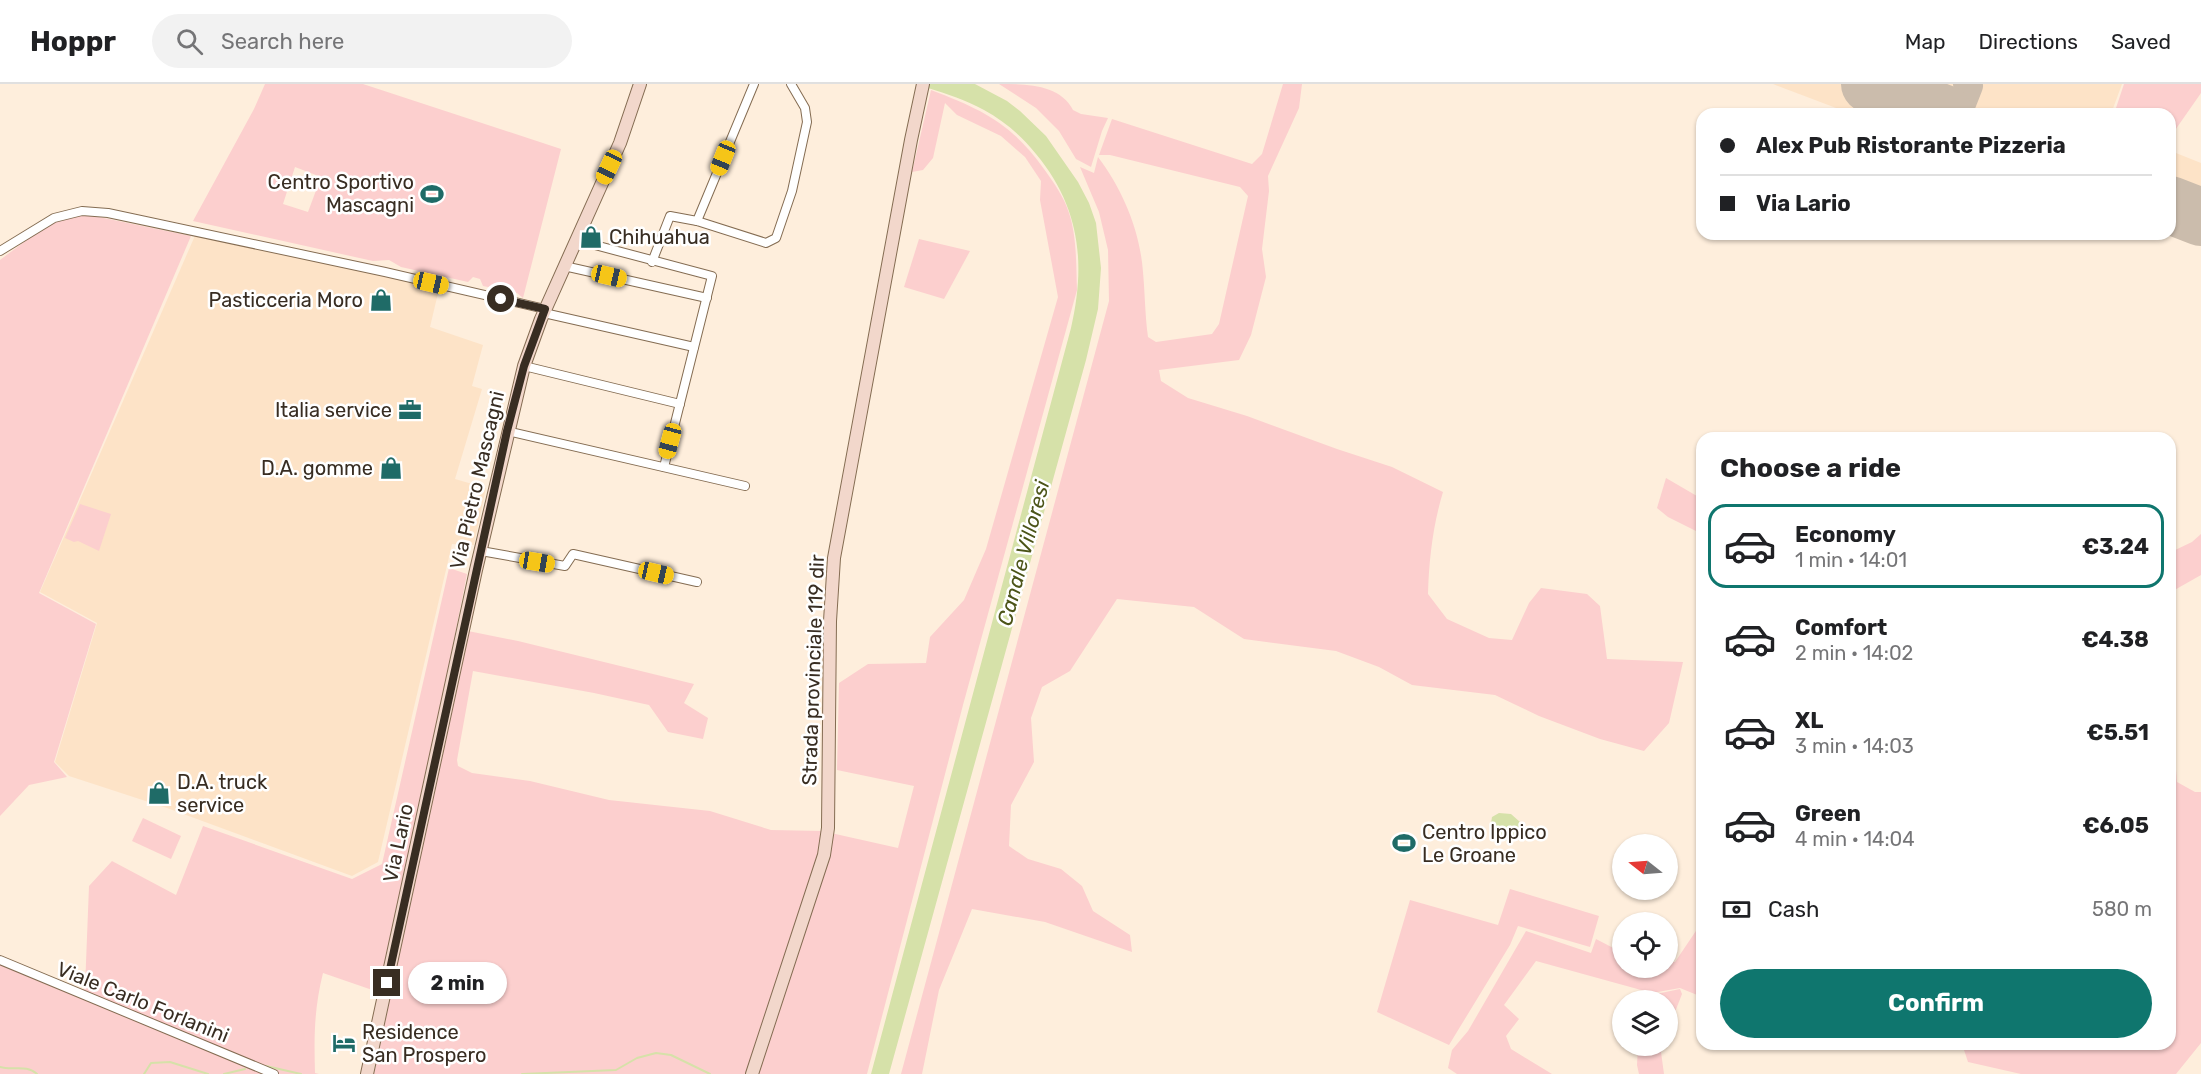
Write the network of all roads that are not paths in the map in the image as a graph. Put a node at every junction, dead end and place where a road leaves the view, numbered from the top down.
1 (640, 84) edge
2 (754, 84) edge
3 (791, 84) edge
4 (923, 84) edge
5 (697, 221) junction
6 (576, 240) junction
7 (0, 251) edge
8 (652, 262) junction
9 (564, 266) junction
10 (706, 298) junction
11 (545, 311) junction
12 (694, 347) junction
13 (524, 366) junction
14 (680, 404) junction
15 (507, 431) junction
16 (664, 467) junction
17 (744, 486) dead end
18 (481, 551) junction
19 (697, 582) dead end
20 (466, 621) joint
21 (0, 960) edge
22 (752, 1072) edge
23 (274, 1074) edge
24 (367, 1074) edge

1 - 6 street, Via Pietro Mascagni
2 - 5 street
3 - 5 street
4 - 22 street, Strada provinciale 119 dir
5 - 8 street
6 - 8 street
6 - 9 street, Via Pietro Mascagni
7 - 11 street
8 - 10 street
9 - 10 street
9 - 11 street, Via Pietro Mascagni
10 - 12 street
11 - 12 street
11 - 13 street, Via Pietro Mascagni
12 - 14 street
13 - 14 street
13 - 15 street, Via Pietro Mascagni
14 - 16 street
15 - 16 street
15 - 18 street, Via Pietro Mascagni
16 - 17 street
18 - 19 street
18 - 20 street, Via Pietro Mascagni
20 - 24 street, Via Lario
21 - 23 street, Viale Carlo Forlanini

